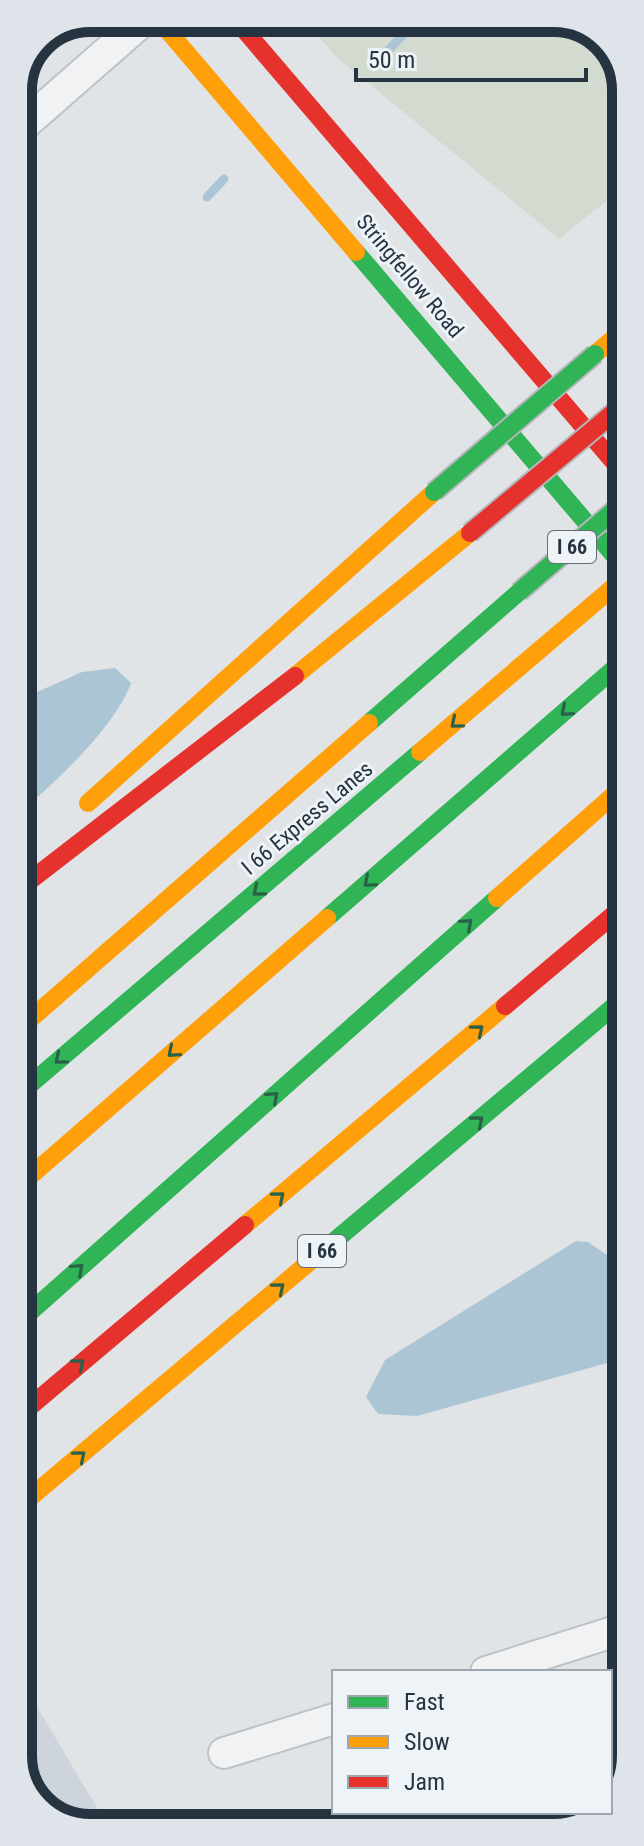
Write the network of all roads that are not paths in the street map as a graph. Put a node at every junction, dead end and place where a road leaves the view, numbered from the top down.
1 (130, 32) edge
2 (169, 32) edge
3 (246, 32) edge
4 (32, 118) edge
5 (612, 340) edge
6 (612, 414) edge
7 (612, 460) edge
8 (612, 512) edge
9 (612, 553) edge
10 (612, 589) edge
11 (612, 670) edge
12 (612, 797) edge
13 (78, 811) dead end
14 (32, 879) edge
15 (612, 916) edge
16 (612, 1008) edge
17 (32, 1018) edge
18 (32, 1083) edge
19 (32, 1175) edge
20 (32, 1310) edge
21 (32, 1405) edge
22 (32, 1496) edge
23 (612, 1635) edge
24 (553, 1662) edge
25 (499, 1670) edge
26 (332, 1720) edge
27 (224, 1753) dead end

1 - 4 street
2 - 9 main road, Stringfellow Road
3 - 7 main road, Stringfellow Road
5 - 13 main road, bridge
6 - 14 main road, bridge
8 - 17 main road, I 66, bridge
10 -> 18 main road, I 66 Express Lanes
11 -> 19 main road
20 -> 12 main road
21 -> 15 main road
22 -> 16 main road, I 66
23 - 24 street
24 - 25 street
26 - 27 street

